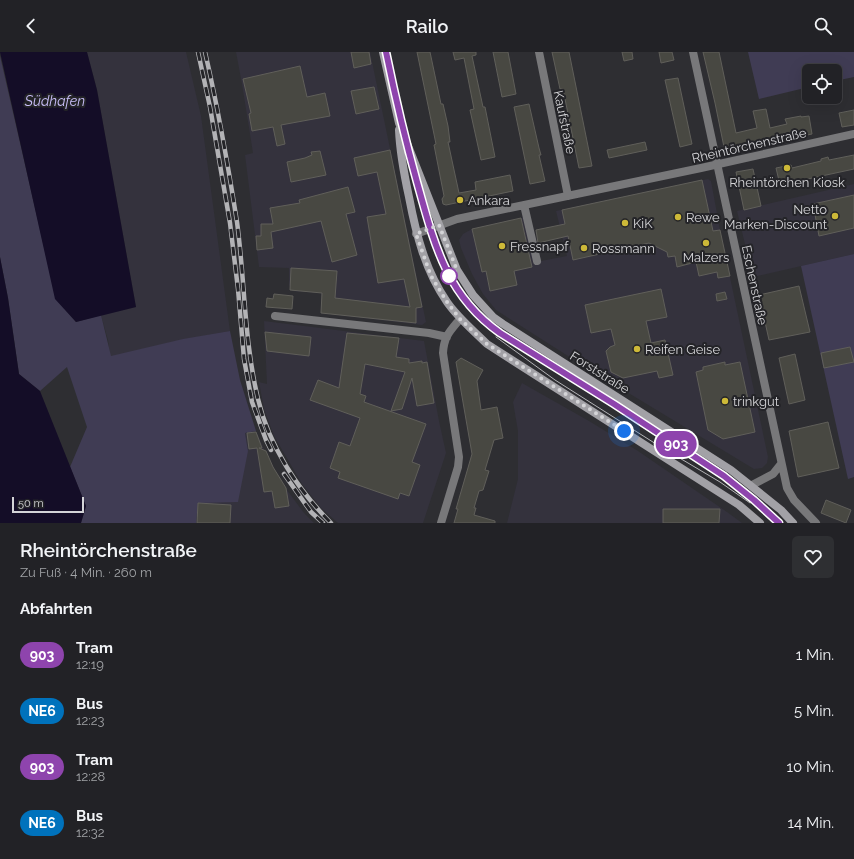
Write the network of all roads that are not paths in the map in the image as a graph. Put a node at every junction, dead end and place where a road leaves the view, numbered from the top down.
1 (383, 52) edge
2 (539, 52) edge
3 (693, 52) edge
4 (399, 123) junction
5 (854, 134) edge
6 (717, 164) junction
7 (568, 196) junction
8 (524, 205) junction
9 (439, 225) junction
10 (416, 234) junction
11 (536, 260) dead end
12 (275, 316) dead end
13 (460, 319) junction
14 (447, 337) junction
15 (781, 464) junction
16 (752, 485) junction
17 (441, 523) edge
18 (760, 523) edge
19 (794, 523) edge
20 (816, 523) edge

1 - 4 street
2 - 7 street, Kaufstraße
3 - 6 street, Eschenstraße
4 - 9 street, Forststraße
4 - 10 street
5 - 6 street, Rheintörchenstraße
6 - 7 street, Rheintörchenstraße
6 - 15 street, Eschenstraße
7 - 8 street, Rheintörchenstraße
8 - 9 street, Rheintörchenstraße
8 - 11 street
9 - 10 street, Rheintörchenstraße
9 - 16 street, Forststraße
10 - 13 street
12 - 14 street
13 - 14 street
13 - 18 street
14 - 17 street
15 - 16 street
15 - 20 street
16 - 19 street, Forststraße

